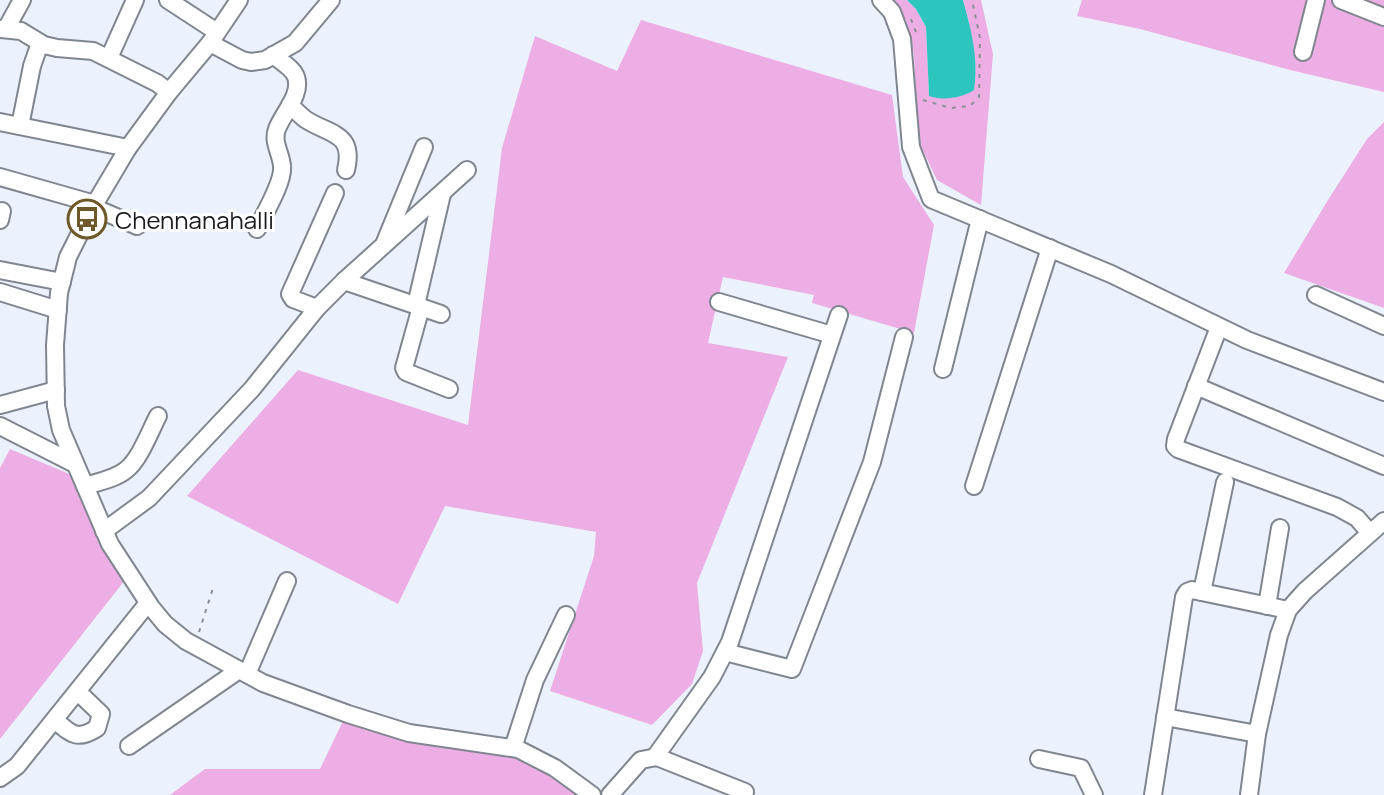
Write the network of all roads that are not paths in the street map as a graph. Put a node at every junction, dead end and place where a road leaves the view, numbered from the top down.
1 (22, 0) edge
2 (135, 0) edge
3 (168, 0) edge
4 (239, 0) edge
5 (331, 0) edge
6 (881, 0) edge
7 (1316, 0) edge
8 (1341, 0) edge
9 (1384, 17) edge
10 (3, 29) edge
11 (213, 37) junction
12 (40, 43) junction
13 (1303, 52) dead end
14 (273, 55) junction
15 (109, 58) junction
16 (169, 92) junction
17 (290, 105) junction
18 (0, 122) edge
19 (20, 126) junction
20 (424, 147) dead end
21 (128, 148) junction
22 (346, 170) dead end
23 (467, 170) dead end
24 (0, 177) edge
25 (442, 192) junction
26 (335, 193) dead end
27 (94, 206) junction
28 (980, 219) junction
29 (137, 226) dead end
30 (257, 229) dead end
31 (384, 247) junction
32 (1050, 248) junction
33 (0, 270) edge
34 (344, 281) junction
35 (62, 282) junction
36 (0, 292) edge
37 (1316, 295) dead end
38 (719, 302) dead end
39 (418, 306) junction
40 (317, 308) junction
41 (58, 310) junction
42 (441, 314) dead end
43 (839, 315) dead end
44 (1384, 326) edge
45 (1219, 327) junction
46 (832, 335) junction
47 (904, 337) dead end
48 (943, 369) dead end
49 (1196, 386) junction
50 (449, 389) dead end
51 (56, 390) junction
52 (1384, 392) edge
53 (0, 405) edge
54 (158, 416) dead end
55 (0, 426) edge
56 (75, 464) junction
57 (1384, 466) edge
58 (1225, 482) dead end
59 (85, 486) junction
60 (974, 486) dead end
61 (1384, 521) edge
62 (1280, 528) dead end
63 (104, 531) junction
64 (1370, 533) junction
65 (287, 581) dead end
66 (1202, 592) junction
67 (148, 603) junction
68 (1267, 606) junction
69 (1288, 610) junction
70 (566, 615) dead end
71 (725, 652) junction
72 (243, 672) junction
73 (78, 692) junction
74 (1165, 717) junction
75 (55, 720) junction
76 (1257, 734) junction
77 (129, 746) dead end
78 (513, 748) junction
79 (655, 757) junction
80 (1039, 759) dead end
81 (0, 778) edge
82 (745, 792) dead end
83 (592, 795) edge
84 (610, 795) edge
85 (1094, 795) edge
86 (1153, 795) edge
87 (1249, 795) edge

1 - 10 street
2 - 15 street
3 - 11 street
4 - 11 street
5 - 14 street
6 - 28 street
7 - 13 street
8 - 9 street
10 - 12 street
11 - 14 street
11 - 16 street
12 - 15 street
12 - 19 street
14 - 17 street
15 - 16 street
16 - 21 street
17 - 22 street
17 - 30 street
18 - 19 street
19 - 21 street
20 - 31 street
21 - 27 street
23 - 25 street
24 - 27 street
25 - 31 street
25 - 39 street
26 - 40 street
27 - 29 street
27 - 35 street
28 - 32 street
28 - 48 street
31 - 34 street
32 - 45 street
32 - 60 street
33 - 35 street
34 - 39 street
34 - 40 street
35 - 41 street
36 - 41 street
37 - 44 street
38 - 46 street
39 - 42 street
39 - 50 street
40 - 63 street
41 - 51 street
43 - 46 street
45 - 49 street
45 - 52 street
46 - 71 street
47 - 71 street
49 - 57 street
49 - 64 street
51 - 53 street
51 - 56 street
54 - 59 street
55 - 56 street
56 - 59 street
58 - 66 street
59 - 63 street
61 - 64 street
62 - 68 street
63 - 67 street
64 - 69 street
65 - 72 street
66 - 68 street
66 - 74 street
67 - 72 street
67 - 73 street
68 - 69 street
69 - 76 street
70 - 78 street
71 - 79 street
72 - 77 street
72 - 78 street
73 - 75 street
73 - 75 street
74 - 76 street
74 - 86 street
75 - 81 street
76 - 87 street
78 - 83 street
79 - 82 street
79 - 84 street
80 - 85 street

